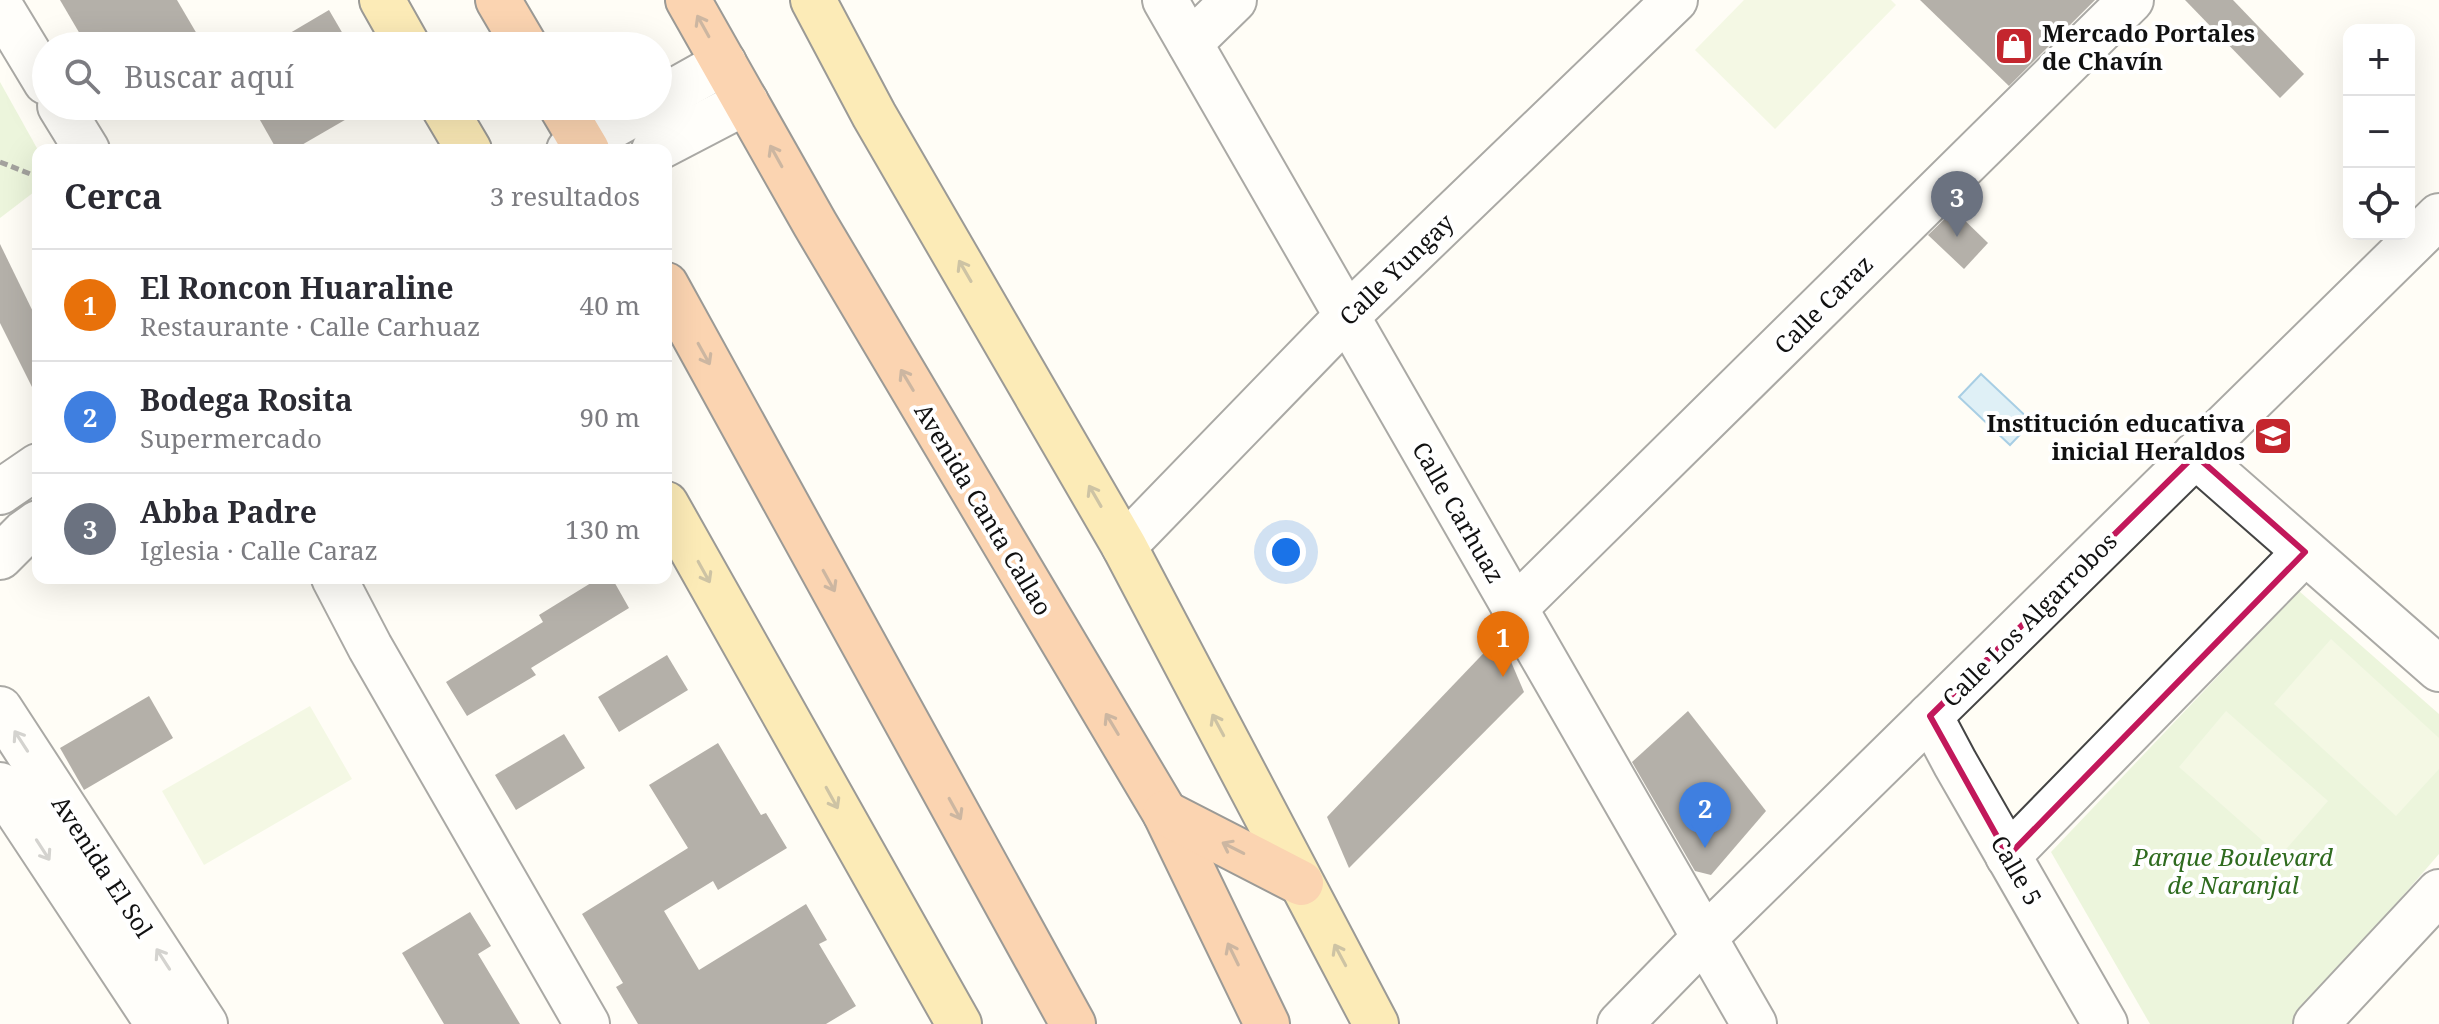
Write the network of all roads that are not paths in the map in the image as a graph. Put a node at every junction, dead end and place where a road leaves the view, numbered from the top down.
1 (382, 0) edge
2 (498, 0) edge
3 (688, 0) edge
4 (813, 0) edge
5 (1165, 0) edge
6 (1234, 0) edge
7 (1675, 0) edge
8 (2131, 0) edge
9 (0, 6) edge
10 (400, 32) edge
11 (517, 32) edge
12 (1190, 43) junction
13 (32, 59) edge
14 (724, 63) junction
15 (672, 92) edge
16 (746, 102) junction
17 (69, 120) edge
18 (451, 120) edge
19 (567, 120) edge
20 (625, 120) edge
21 (83, 144) edge
22 (465, 144) edge
23 (577, 144) edge
24 (586, 144) edge
25 (666, 144) edge
26 (2431, 240) edge
27 (672, 296) edge
28 (1347, 316) junction
29 (2195, 455) junction
30 (32, 470) edge
31 (0, 492) edge
32 (672, 515) edge
33 (32, 527) edge
34 (1124, 546) junction
35 (2305, 552) junction
36 (0, 557) edge
37 (337, 584) edge
38 (1514, 609) junction
39 (2439, 669) edge
40 (0, 709) edge
41 (1930, 716) junction
42 (0, 785) edge
43 (1165, 813) junction
44 (2008, 856) junction
45 (1301, 883) junction
46 (2439, 892) edge
47 (1703, 939) junction
48 (158, 1024) edge
49 (205, 1024) edge
50 (587, 1024) edge
51 (959, 1024) edge
52 (1073, 1024) edge
53 (1267, 1024) edge
54 (1376, 1024) edge
55 (1620, 1024) edge
56 (1754, 1024) edge
57 (2105, 1024) edge
58 (2316, 1024) edge

1 - 10 main road
2 - 11 highway
14 -> 3 highway, Avenida Canta Callao
34 -> 4 main road
5 - 12 street, Calle Carhuaz
6 - 12 street
7 - 28 street, Calle Yungay
8 - 38 street, Calle Caraz
9 - 13 street
12 - 28 street, Calle Carhuaz
14 - 15 street
14 - 16 highway, Avenida Canta Callao
16 - 25 street
43 -> 16 highway, Avenida Canta Callao
17 - 21 street
18 - 22 main road
19 - 23 highway
20 - 24 street
26 - 29 street, Calle Los Algarrobos
27 -> 52 highway
28 - 34 street, Calle Yungay
28 - 38 street, Calle Carhuaz
29 - 35 street
29 - 41 street, Calle Los Algarrobos
30 - 31 street
32 -> 51 main road
33 - 36 street
45 -> 34 main road
35 - 39 street
35 - 44 street
37 - 50 street
38 - 47 street, Calle Carhuaz
49 -> 40 street, Avenida El Sol
41 - 44 street, Calle 5
41 - 47 street, Calle Los Algarrobos
42 -> 48 street, Avenida El Sol
45 -> 43 highway
53 -> 43 highway, Avenida Canta Callao
44 - 57 street, Calle 5
54 -> 45 main road
46 - 58 street
47 - 55 street, Calle Los Algarrobos
47 - 56 street, Calle Carhuaz

